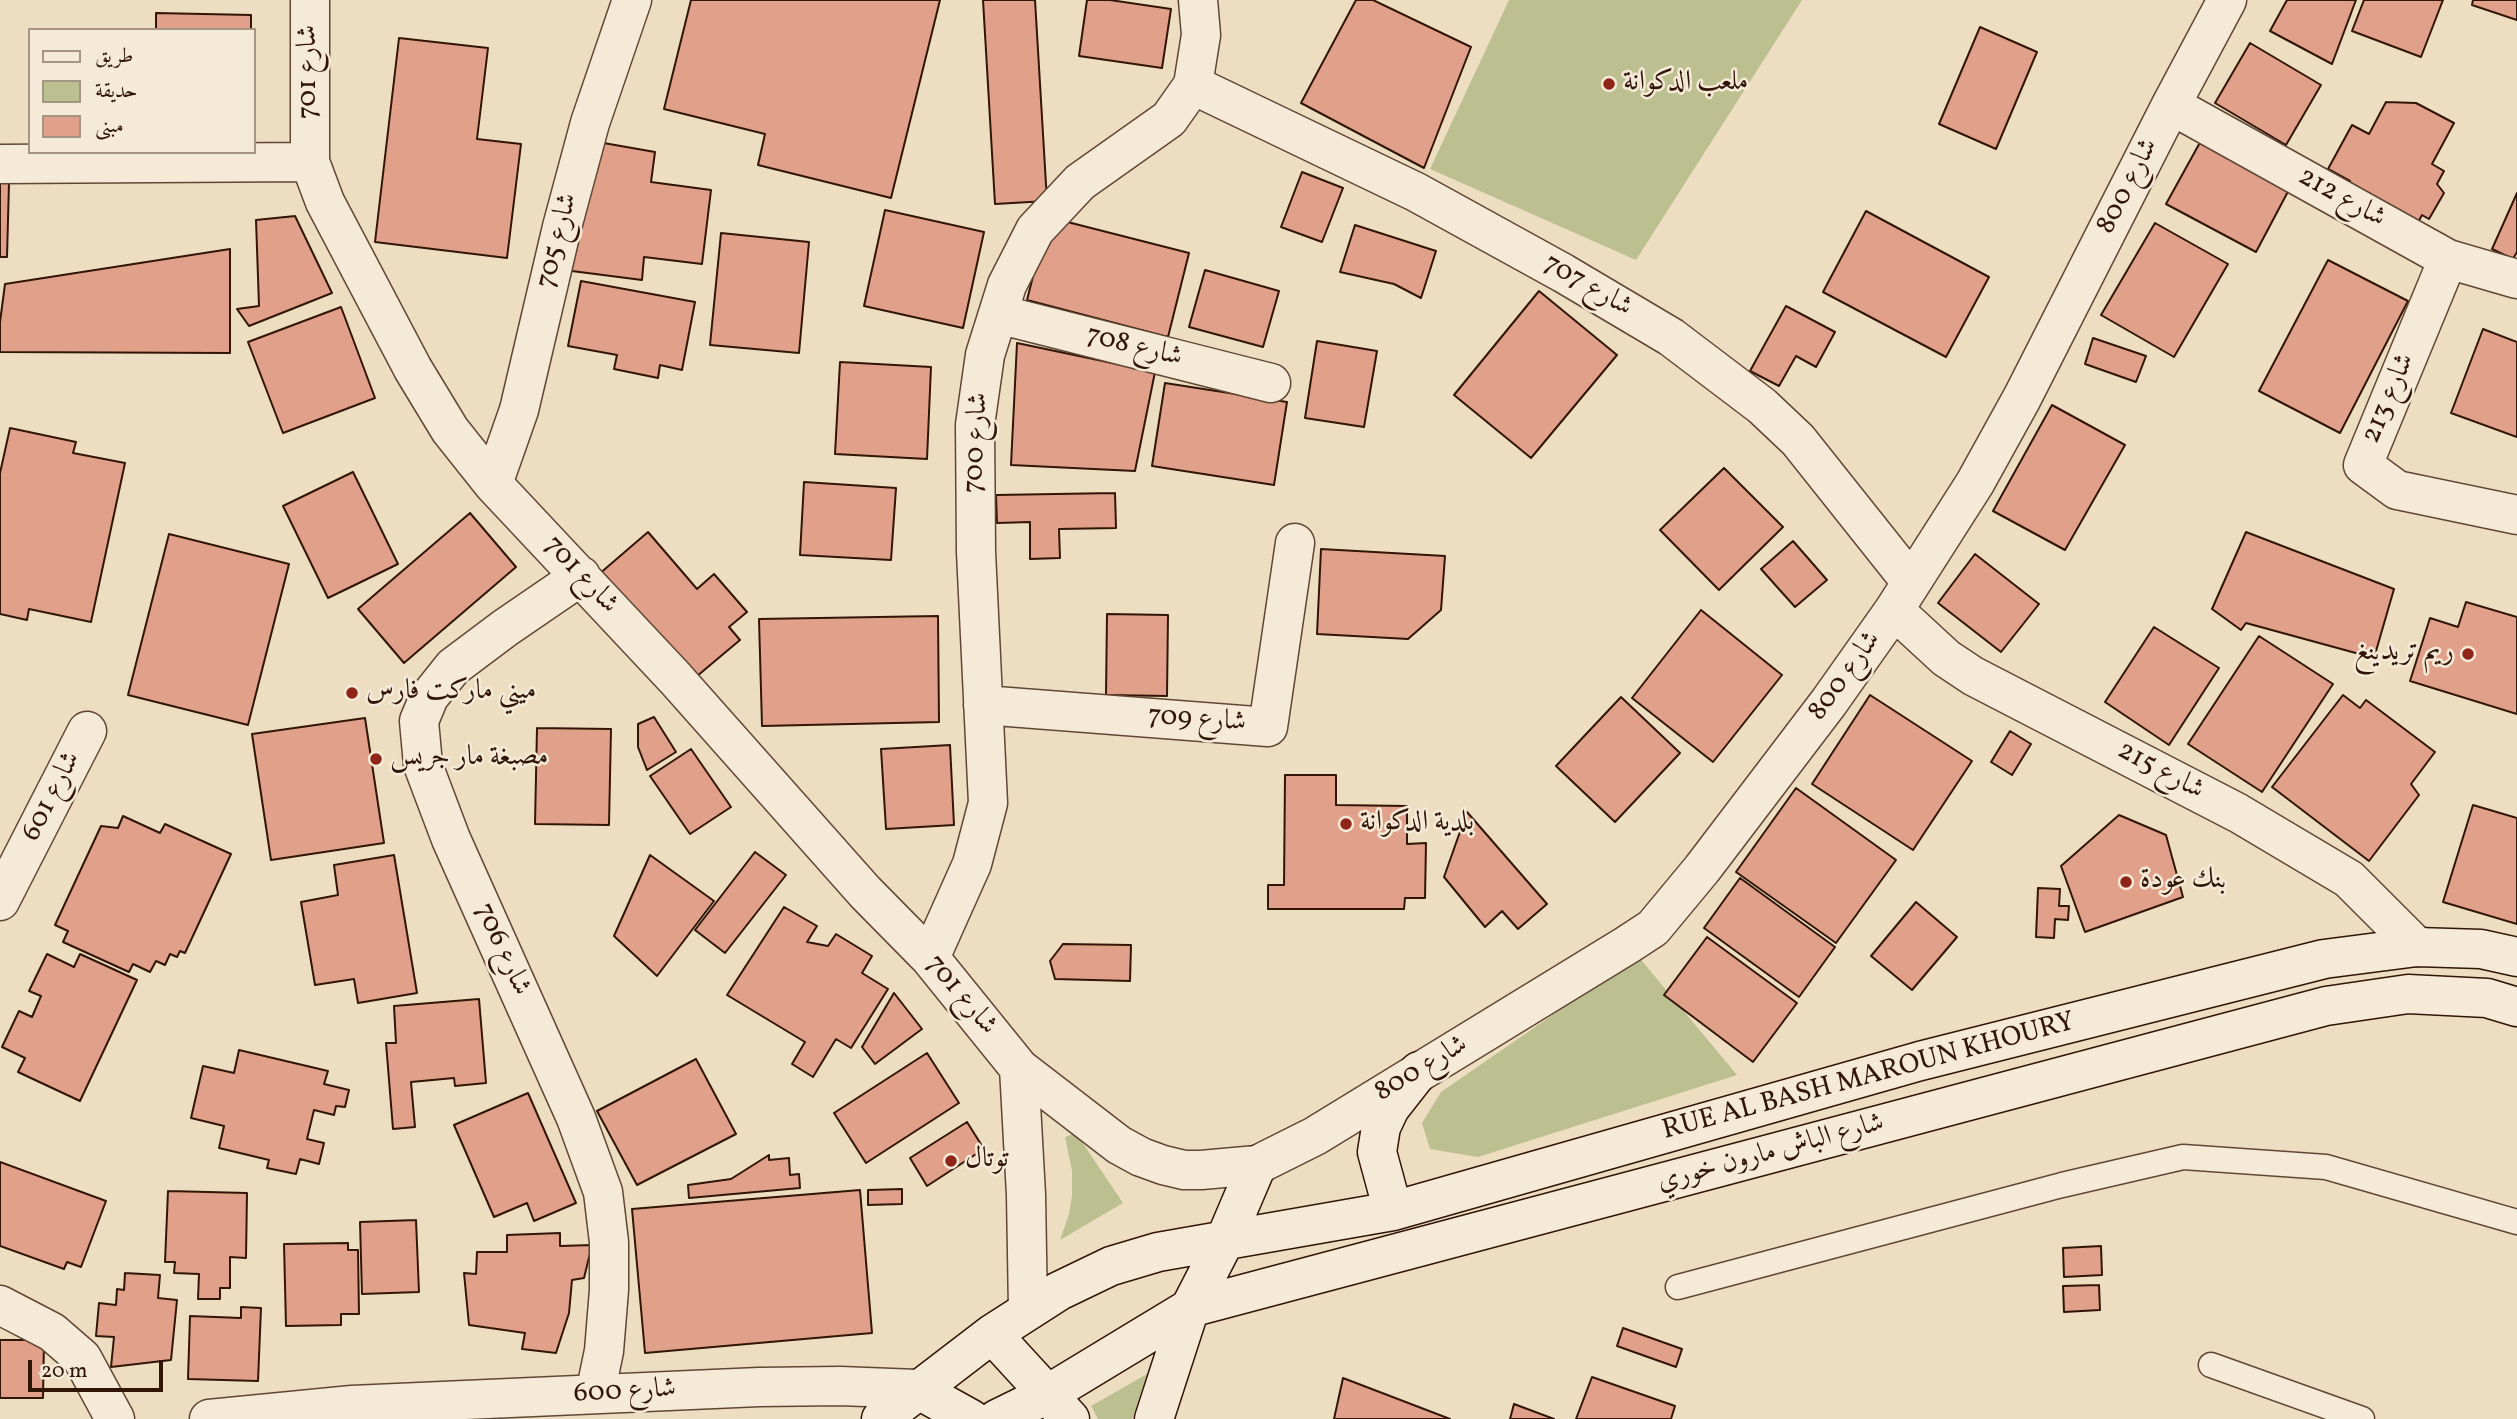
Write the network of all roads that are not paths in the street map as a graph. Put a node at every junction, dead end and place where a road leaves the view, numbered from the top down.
1 (310, 0) edge
2 (632, 0) edge
3 (1198, 0) edge
4 (2227, 0) edge
5 (1193, 85) junction
6 (2171, 104) junction
7 (310, 162) junction
8 (0, 164) edge
9 (2448, 259) junction
10 (2517, 279) edge
11 (998, 314) junction
12 (1271, 383) dead end
13 (493, 484) junction
14 (2517, 515) edge
15 (1296, 543) dead end
16 (581, 576) junction
17 (1903, 596) junction
18 (983, 705) junction
19 (87, 731) dead end
20 (0, 901) edge
21 (2417, 947) junction
22 (2517, 957) edge
23 (930, 958) junction
24 (2517, 1007) edge
25 (1019, 1068) junction
26 (1419, 1071) junction
27 (1257, 1165) junction
28 (1394, 1211) junction
29 (2517, 1222) edge
30 (1225, 1240) junction
31 (1678, 1286) dead end
32 (0, 1305) edge
33 (1190, 1308) junction
34 (1028, 1310) junction
35 (992, 1334) junction
36 (2211, 1365) dead end
37 (917, 1389) junction
38 (595, 1394) junction
39 (1059, 1406) edge
40 (115, 1419) edge
41 (211, 1419) edge
42 (881, 1419) edge
43 (971, 1419) edge
44 (997, 1419) edge
45 (1154, 1419) edge
46 (2362, 1419) edge

1 - 7 street, شارع 701
2 - 13 street, شارع 705
3 - 5 street, شارع 700
4 - 6 street, 800 شارع
5 - 11 street, شارع 700
5 - 17 street, شارع 707
6 - 9 street, شارع 212
6 - 17 street, 800 شارع
7 - 8 street
7 - 13 street, شارع 701
9 - 10 street, شارع 212
9 - 14 street, شارع 213
11 - 12 street, شارع 708
11 - 18 street, شارع 700
13 - 16 street, شارع 701
15 - 18 street, شارع 709
16 - 23 street, شارع 701
16 - 38 street, شارع 706
17 - 21 street, شارع 215
17 - 26 street, 800 شارع
18 - 23 street, شارع 700
19 - 20 street, شارع 601
21 - 22 street, RUE AL BASH MAROUN KHOURY
21 - 28 street, RUE AL BASH MAROUN KHOURY
23 - 25 street, شارع 701
24 - 33 street, شارع الباش مارون خوري
25 - 27 street, شارع 701
25 - 34 street
26 - 27 street, 800 شارع
26 - 28 street
27 - 30 street
28 - 30 street, RUE AL BASH MAROUN KHOURY
29 - 31 lane
30 - 33 street
30 - 34 street, RUE AL BASH MAROUN KHOURY
32 - 40 street
33 - 39 street, شارع الباش مارون خوري
33 - 45 street
34 - 35 street, RUE AL BASH MAROUN KHOURY
35 - 37 street, RUE AL BASH MAROUN KHOURY
35 - 39 street
36 - 46 lane
37 - 38 street, شارع 600
37 - 42 street, RUE AL BASH MAROUN KHOURY
37 - 43 street
38 - 41 street, شارع 600
39 - 44 street, شارع الباش مارون خوري

